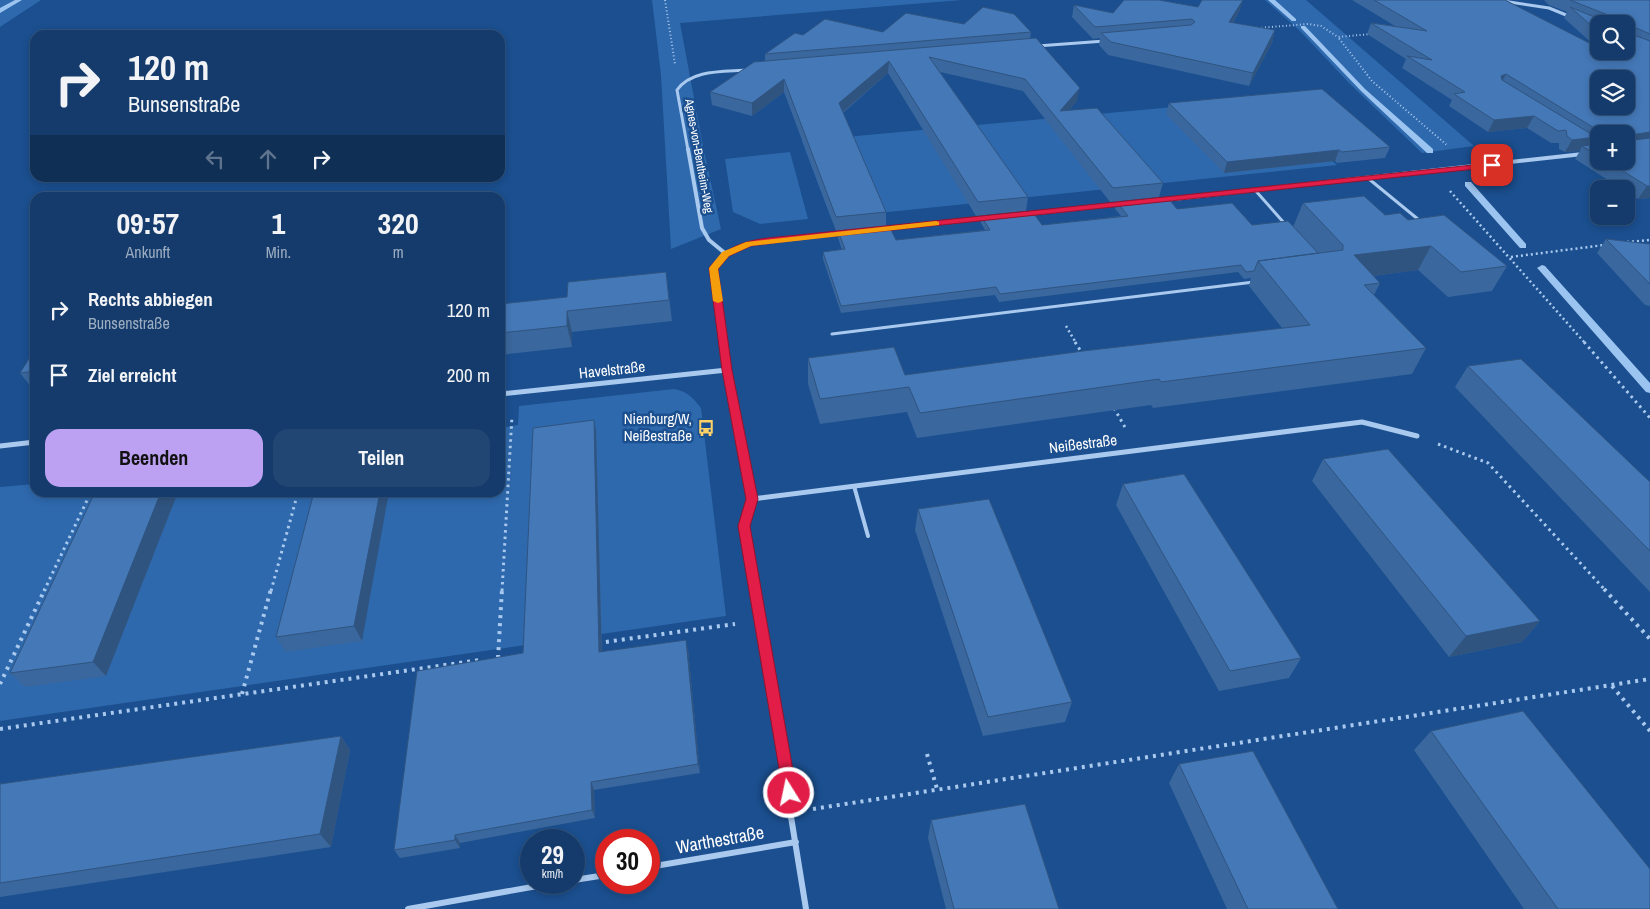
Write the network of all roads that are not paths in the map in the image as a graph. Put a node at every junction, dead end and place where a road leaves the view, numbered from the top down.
1 (1496, 0) edge
2 (1574, 19) edge
3 (1109, 40) edge
4 (1031, 47) edge
5 (748, 70) edge
6 (1589, 153) edge
7 (1369, 179) junction
8 (1255, 190) junction
9 (1156, 201) edge
10 (1126, 204) edge
11 (1026, 214) edge
12 (996, 217) edge
13 (1422, 223) edge
14 (877, 229) edge
15 (1290, 229) edge
16 (847, 232) edge
17 (726, 254) junction
18 (1261, 281) edge
19 (832, 334) dead end
20 (727, 370) junction
21 (505, 394) edge
22 (1417, 436) road end
23 (30, 443) edge
24 (0, 446) edge
25 (854, 486) junction
26 (752, 499) junction
27 (868, 536) dead end
28 (796, 842) junction
29 (660, 865) edge
30 (520, 889) edge
31 (408, 909) edge
32 (806, 909) edge

1 - 2 street
3 - 4 street
5 - 17 street, Agnes-von-Bentheim-Weg
6 - 7 street
7 - 8 street
7 - 13 lane
8 - 9 street
8 - 15 lane
10 - 11 street
12 - 14 street
16 - 17 street
17 - 20 street
18 - 19 lane
20 - 21 street, Havelstraße
20 - 26 street
22 - 25 street, Neißestraße
23 - 24 street
25 - 26 street, Neißestraße
25 - 27 lane
26 - 28 street
28 - 29 street, Warthestraße
28 - 32 street
30 - 31 street

